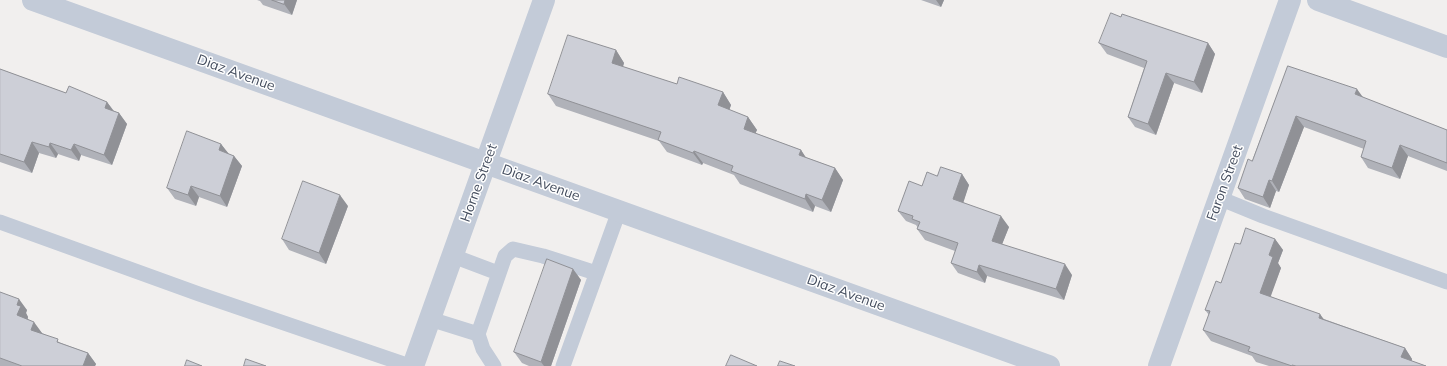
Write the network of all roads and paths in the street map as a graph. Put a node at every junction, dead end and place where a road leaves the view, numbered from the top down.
1 (33, 0) edge
2 (544, 0) edge
3 (1290, 0) edge
4 (1318, 0) edge
5 (1447, 47) edge
6 (486, 163) junction
7 (1219, 198) junction
8 (619, 211) junction
9 (0, 222) edge
10 (453, 256) junction
11 (498, 273) junction
12 (596, 273) junction
13 (1447, 282) edge
14 (430, 319) junction
15 (478, 334) junction
16 (410, 366) edge
17 (413, 366) edge
18 (494, 366) edge
19 (563, 366) edge
20 (1049, 366) edge
21 (1159, 366) edge

1 - 6 street, Diaz Avenue
2 - 6 street, Horne Street
3 - 7 street, Faron Street
4 - 5 street
6 - 8 street, Diaz Avenue
6 - 10 street, Horne Street
7 - 13 lane
7 - 21 street, Faron Street
8 - 12 lane
8 - 20 street, Diaz Avenue
9 - 16 lane
10 - 11 lane
10 - 14 street, Horne Street
11 - 12 lane
11 - 15 lane
12 - 19 lane
14 - 15 lane
14 - 17 street, Horne Street
15 - 18 lane

